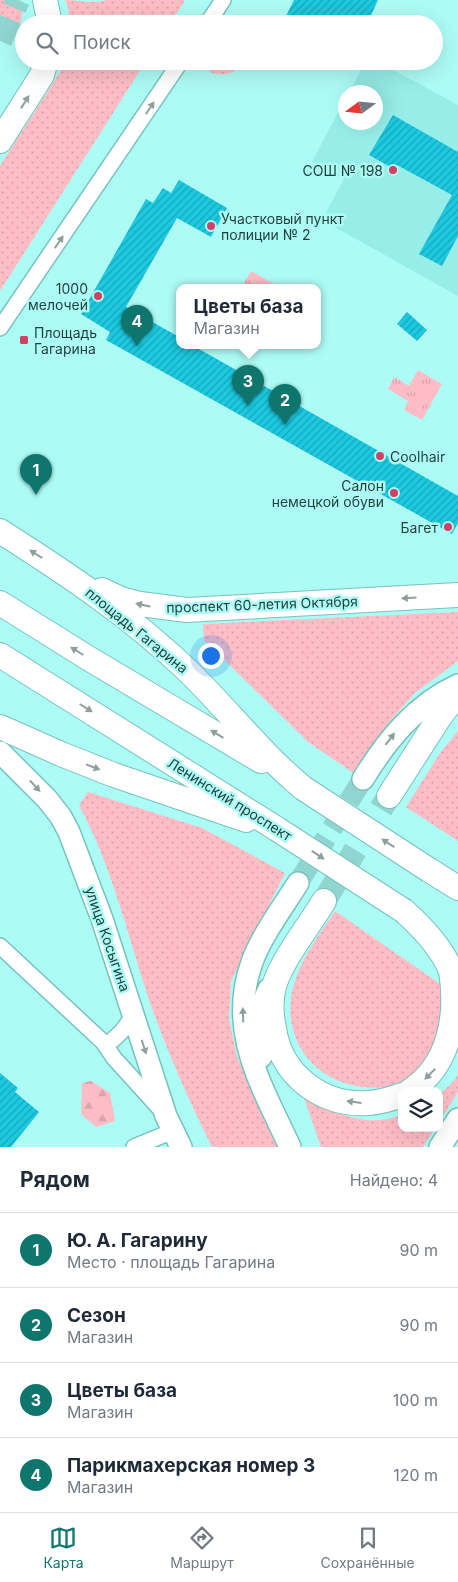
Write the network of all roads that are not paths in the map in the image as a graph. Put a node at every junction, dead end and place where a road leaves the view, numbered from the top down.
1 (45, 0) edge
2 (223, 0) edge
3 (48, 15) edge
4 (213, 15) edge
5 (43, 70) edge
6 (176, 70) edge
7 (0, 141) edge
8 (0, 328) edge
9 (0, 531) edge
10 (71, 576) junction
11 (458, 596) edge
12 (0, 603) edge
13 (0, 655) edge
14 (458, 685) edge
15 (458, 696) edge
16 (0, 727) edge
17 (0, 752) edge
18 (363, 779) tunnel mouth
19 (302, 788) junction
20 (390, 796) tunnel mouth
21 (277, 829) junction
22 (298, 883) tunnel mouth
23 (458, 888) edge
24 (324, 901) tunnel mouth
25 (404, 911) junction
26 (458, 945) edge
27 (0, 946) edge
28 (283, 967) junction
29 (133, 1014) junction
30 (103, 1042) junction
31 (415, 1087) edge
32 (398, 1096) edge
33 (458, 1120) edge
34 (174, 1131) edge
35 (289, 1145) edge
36 (134, 1147) edge
37 (440, 1147) edge

1 - 3 main road
2 - 4 street
7 -> 5 main road
8 -> 6 street
10 -> 9 main road, площадь Гагарина
11 -> 10 main road, проспект 60-летия Октября
10 - 19 main road, площадь Гагарина
19 -> 12 main road
13 -> 21 main road, Ленинский проспект
18 -> 14 main road
15 - 20 main road
16 -> 21 main road
17 -> 29 main road, улица Косыгина
23 -> 19 main road, bridge
21 -> 25 main road, Ленинский проспект, bridge
35 -> 22 main road
24 - 28 main road
25 - 26 main road, Ленинский проспект
25 -> 31 main road
27 - 30 street
32 -> 28 main road
28 - 35 main road
29 - 30 street
29 -> 34 main road, улица Косыгина
30 - 34 street
33 - 37 main road
34 - 36 street

